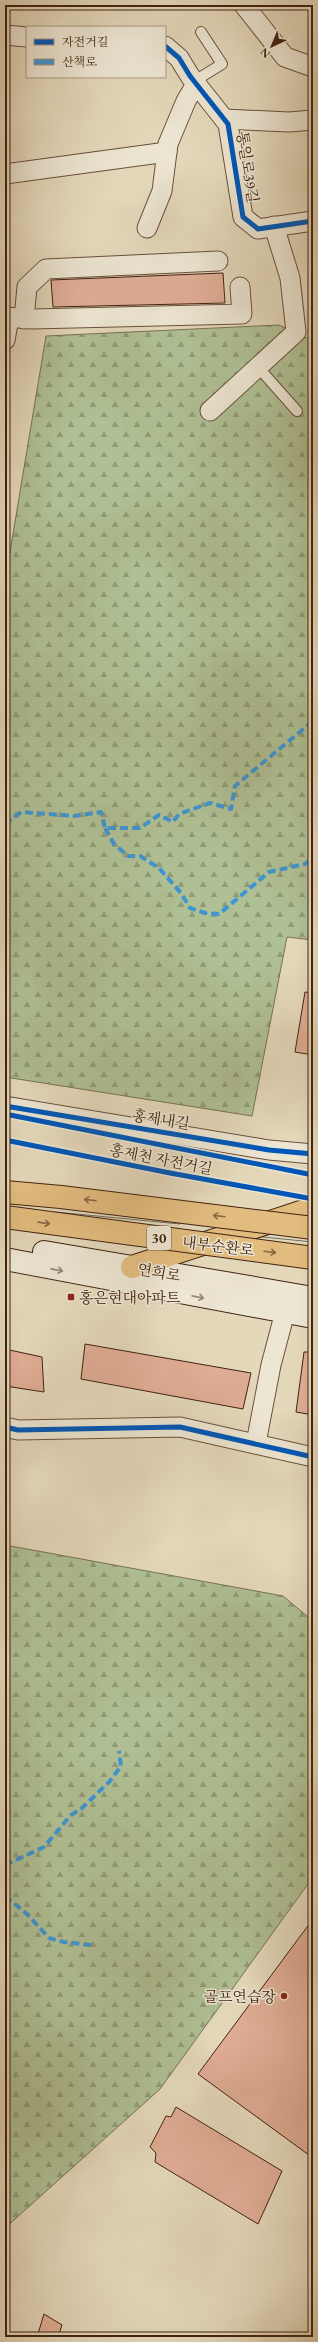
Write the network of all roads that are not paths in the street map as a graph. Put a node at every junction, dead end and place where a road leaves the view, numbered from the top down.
1 (244, 5) edge
2 (201, 32) dead end
3 (5, 36) edge
4 (26, 37) edge
5 (166, 47) edge
6 (313, 67) edge
7 (196, 84) junction
8 (224, 119) junction
9 (313, 120) edge
10 (167, 152) junction
11 (5, 174) edge
12 (313, 221) edge
13 (274, 226) junction
14 (147, 228) dead end
15 (218, 261) dead end
16 (240, 287) dead end
17 (13, 318) edge
18 (5, 340) edge
19 (258, 367) junction
20 (210, 411) dead end
21 (297, 411) dead end
22 (5, 1106) edge
23 (313, 1154) edge
24 (5, 1192) edge
25 (313, 1210) edge
26 (5, 1217) edge
27 (313, 1228) edge
28 (5, 1245) edge
29 (313, 1258) edge
30 (5, 1259) edge
31 (132, 1267) junction
32 (313, 1298) edge
33 (287, 1304) junction
34 (313, 1318) edge
35 (5, 1427) edge
36 (256, 1444) junction
37 (313, 1457) edge

1 - 6 street
2 - 7 lane
3 - 4 street
5 - 7 street, 통일로39길
7 - 8 street, 통일로39길
7 - 10 street
8 - 9 street, 통일로39길
8 - 13 street, 통일로39길
10 - 11 street
10 - 14 street
12 - 13 street, 통일로39길
13 - 19 street
15 - 17 street
16 - 17 street
17 - 18 street
19 - 20 street
19 - 21 lane
22 - 23 street, 홍제내길
27 -> 24 highway, 내부순환로 / 30, bridge
25 - 31 highway, bridge
26 -> 29 highway, 내부순환로 / 30, bridge
28 - 31 main road, 연희로
30 -> 33 main road
31 - 33 main road, 연희로
32 - 33 main road, 연희로
33 - 34 main road
33 - 36 street
35 - 36 street
36 - 37 street

